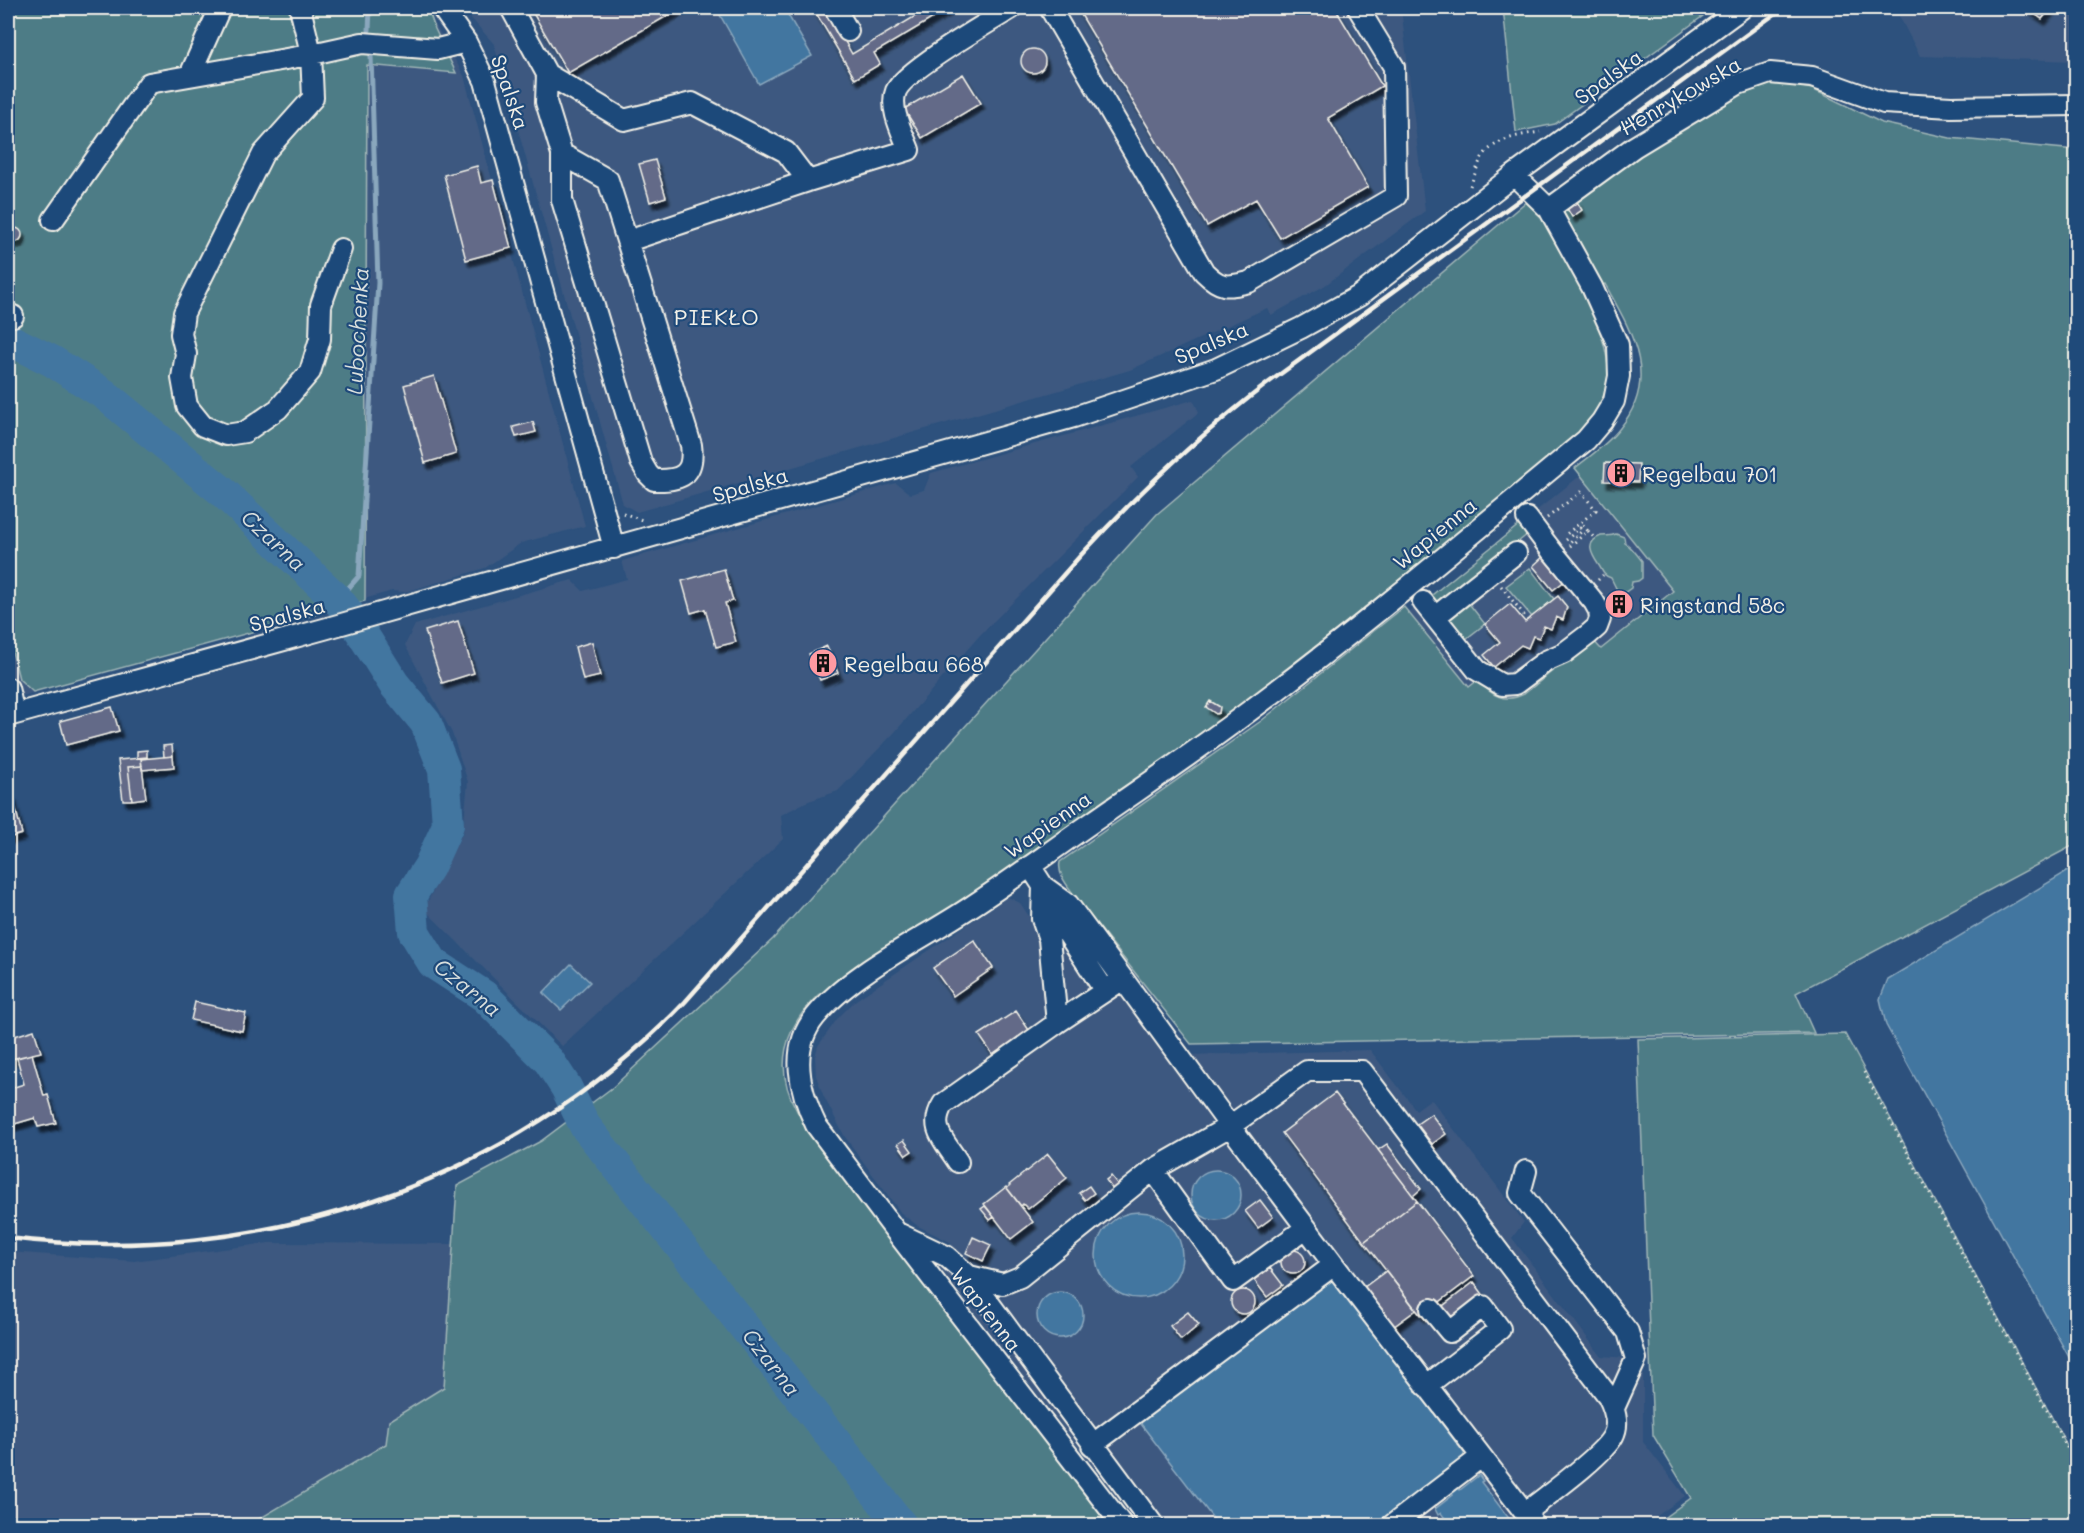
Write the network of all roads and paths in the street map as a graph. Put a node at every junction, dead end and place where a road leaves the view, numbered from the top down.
1 (220, 8) edge
2 (300, 8) edge
3 (442, 8) edge
4 (511, 8) edge
5 (835, 8) edge
6 (1012, 8) edge
7 (1050, 8) edge
8 (1358, 8) edge
9 (1742, 8) edge
10 (848, 31) dead end
11 (466, 42) junction
12 (312, 53) junction
13 (547, 74) junction
14 (190, 75) junction
15 (2076, 105) edge
16 (1550, 130) dead end
17 (562, 154) junction
18 (1514, 175) junction
19 (808, 181) junction
20 (1469, 189) dead end
21 (1548, 209) junction
22 (53, 220) dead end
23 (628, 241) junction
24 (341, 249) dead end
25 (615, 510) dead end
26 (643, 521) dead end
27 (1581, 522) junction
28 (1531, 523) joint
29 (1572, 530) dead end
30 (1588, 531) junction
31 (1596, 540) dead end
32 (614, 548) junction
33 (1557, 548) junction
34 (1516, 553) dead end
35 (1491, 573) junction
36 (1604, 575) dead end
37 (1599, 579) dead end
38 (1588, 619) dead end
39 (1528, 620) dead end
40 (1546, 661) junction
41 (8, 688) edge
42 (11, 715) edge
43 (1030, 866) junction
44 (1043, 886) junction
45 (1123, 979) junction
46 (1105, 991) junction
47 (1058, 1023) junction
48 (1864, 1072) dead end
49 (1230, 1126) junction
50 (958, 1162) dead end
51 (1154, 1170) junction
52 (1526, 1171) dead end
53 (1306, 1228) junction
54 (897, 1233) junction
55 (1334, 1265) junction
56 (969, 1276) junction
57 (1431, 1309) dead end
58 (1426, 1386) junction
59 (1614, 1408) junction
60 (1092, 1445) junction
61 (1482, 1457) junction
62 (2076, 1464) edge
63 (1530, 1519) edge
64 (1123, 1526) edge
65 (1154, 1526) edge
66 (1391, 1526) edge

1 - 14 street
2 - 12 street
3 - 11 street, Spalska
4 - 13 street
5 - 10 street
6 - 19 street
7 - 8 street
9 - 18 street, Spalska
11 - 12 street
11 - 32 street, Spalska
12 - 14 street
12 - 24 street
13 - 17 street
13 - 19 street
14 - 22 street
15 - 21 street, Henrykowska
16 - 20 path
17 - 23 street
17 - 23 street
18 - 21 street
18 - 32 street, Spalska
19 - 23 street
21 - 43 street, Wapienna
25 - 26 path
27 - 28 path
27 - 29 path
27 - 30 path
28 - 33 street
30 - 31 path
30 - 33 path
32 - 42 street, Spalska
33 - 33 path
33 - 40 street
34 - 35 street
35 - 39 path
35 - 40 street
36 - 37 path
38 - 40 street
41 - 42 street
43 - 44 street
43 - 54 street, Wapienna
44 - 45 street
44 - 46 street
44 - 47 street
45 - 46 street
45 - 49 street
46 - 47 street
47 - 50 street
48 - 62 path
49 - 51 street
49 - 53 street
49 - 59 street
51 - 53 street
51 - 56 street
52 - 59 street
53 - 55 street
54 - 56 street
54 - 64 street, Wapienna
55 - 58 street
55 - 60 street
56 - 60 street
57 - 58 street
58 - 61 street
59 - 63 street
60 - 65 street
61 - 63 street
61 - 66 street

